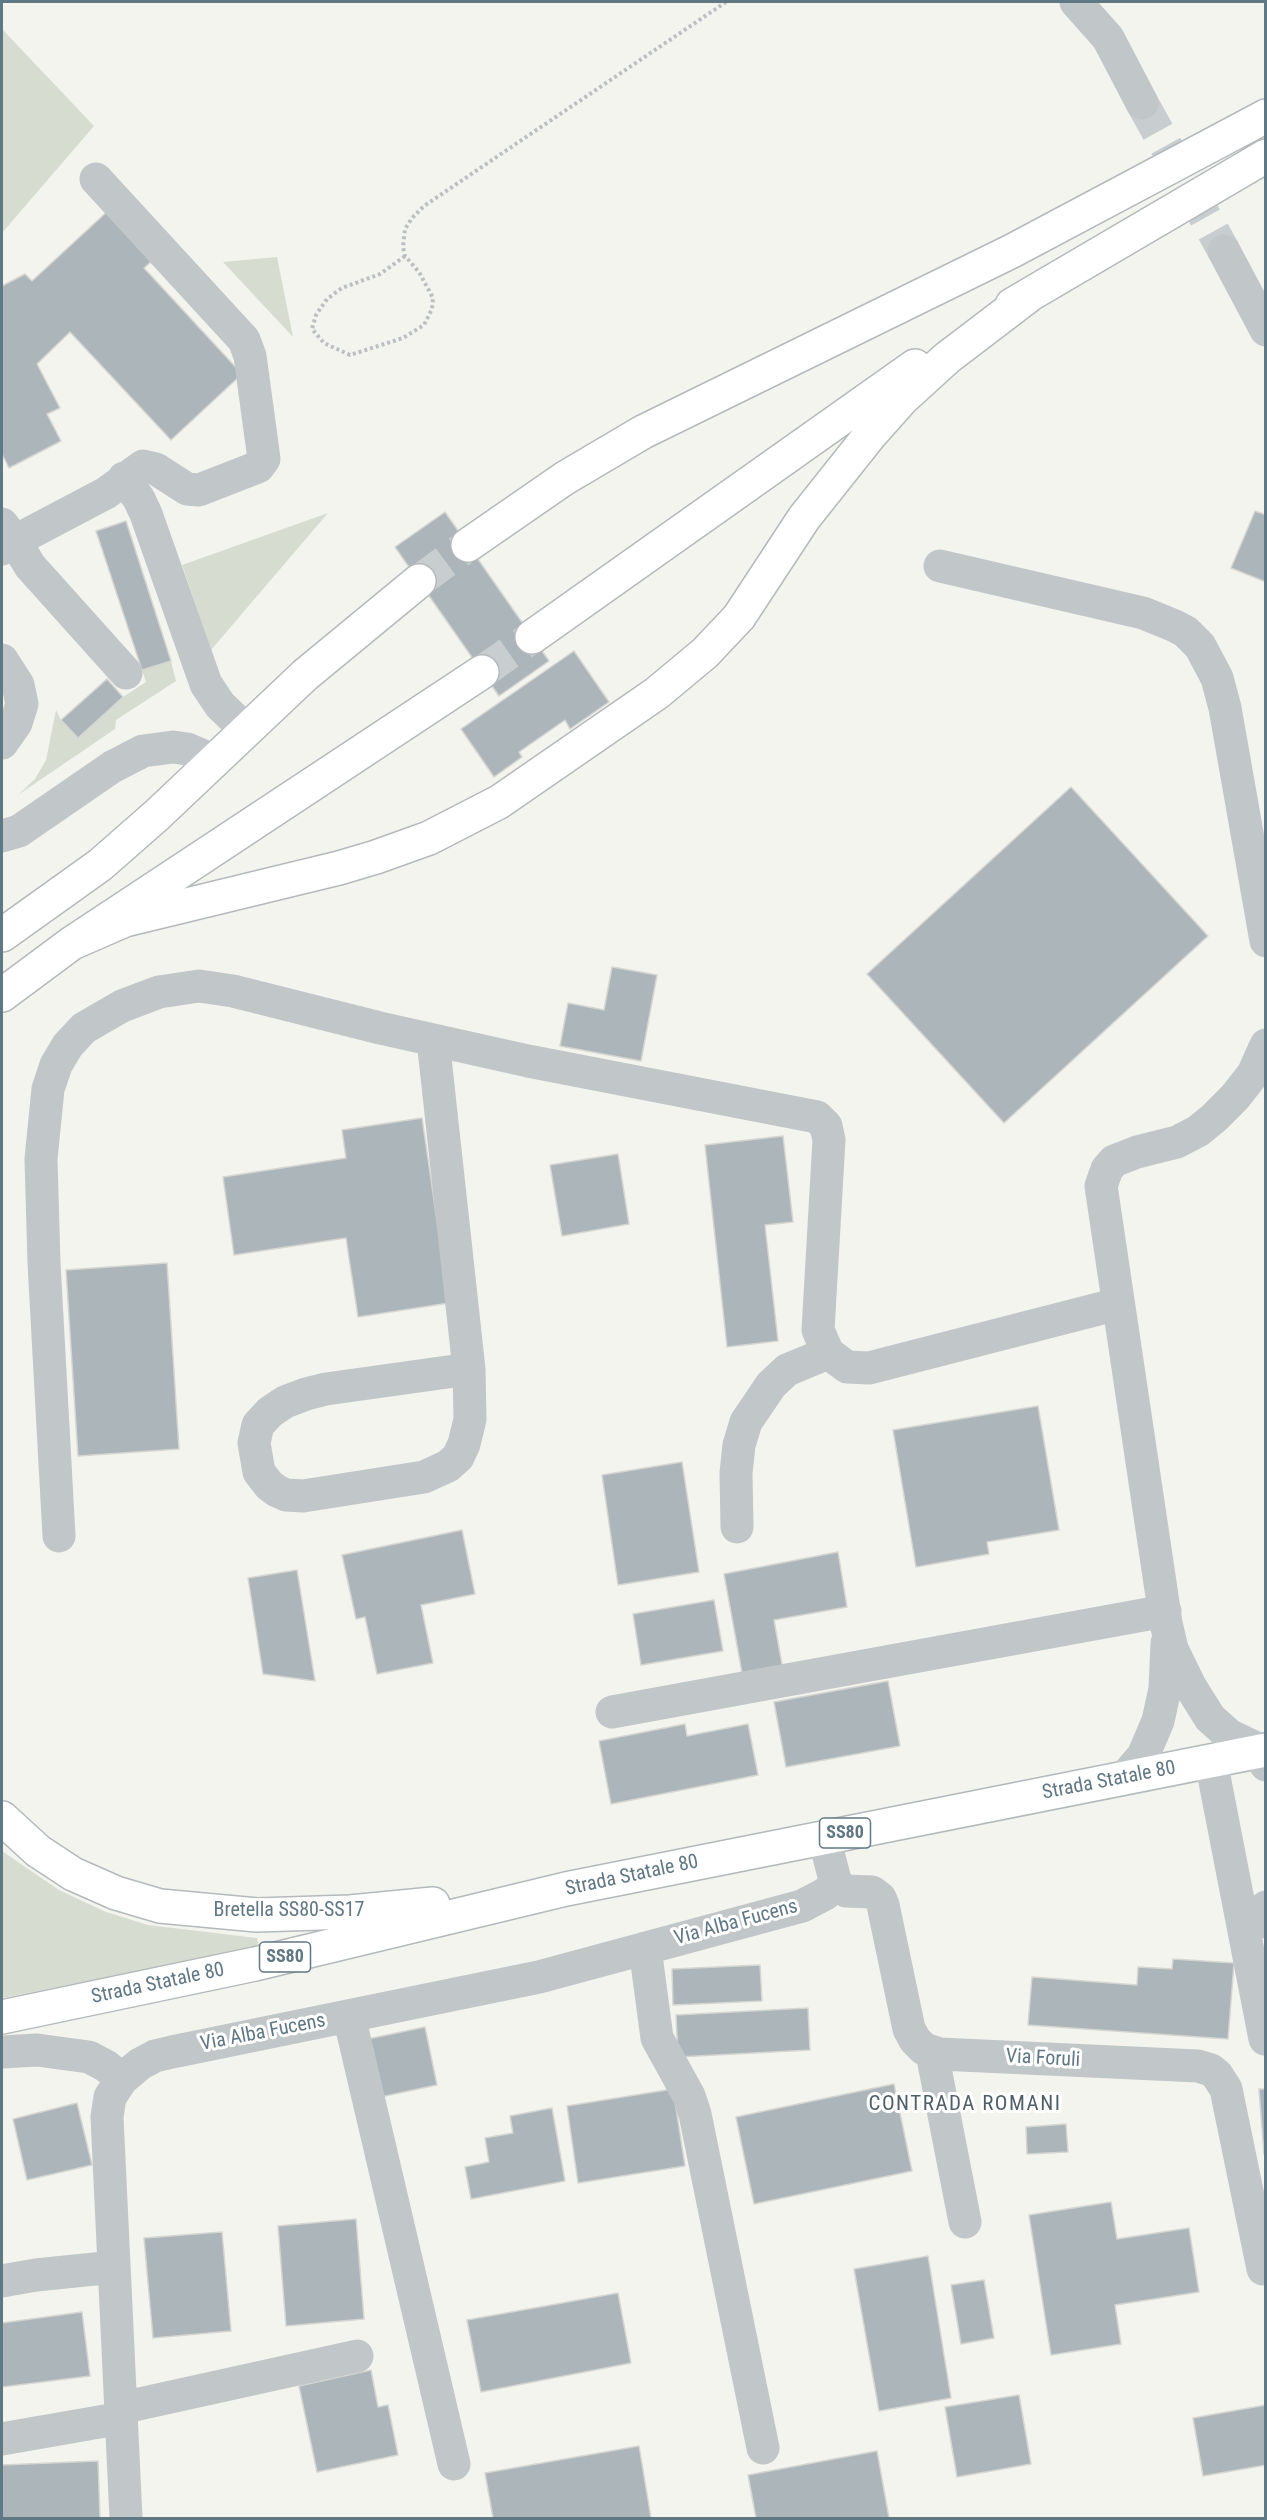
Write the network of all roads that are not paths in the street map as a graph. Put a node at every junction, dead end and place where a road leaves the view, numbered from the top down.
1 (1081, 3) edge
2 (1142, 103) tunnel mouth
3 (1266, 116) edge
4 (1257, 162) edge
5 (96, 179) dead end
6 (1224, 250) tunnel mouth
7 (1031, 294) junction
8 (1266, 330) edge
9 (124, 478) junction
10 (6, 538) edge
11 (468, 545) tunnel mouth
12 (940, 566) dead end
13 (419, 581) tunnel mouth
14 (532, 637) tunnel mouth
15 (2, 660) edge
16 (482, 672) tunnel mouth
17 (126, 673) dead end
18 (246, 730) junction
19 (2, 743) edge
20 (211, 764) junction
21 (2, 836) edge
22 (2, 935) edge
23 (1266, 941) edge
24 (72, 943) junction
25 (2, 995) edge
26 (433, 1040) junction
27 (1266, 1045) edge
28 (1118, 1304) junction
29 (828, 1353) junction
30 (469, 1369) junction
31 (737, 1527) dead end
32 (59, 1536) dead end
33 (1166, 1617) junction
34 (1198, 1702) junction
35 (1162, 1707) junction
36 (612, 1712) dead end
37 (1265, 1755) edge
38 (1201, 1763) junction
39 (1124, 1778) junction
40 (2, 1818) edge
41 (824, 1837) junction
42 (836, 1884) junction
43 (566, 1889) junction
44 (1266, 1907) edge
45 (1266, 1922) edge
46 (645, 1948) junction
47 (349, 2016) junction
48 (2, 2017) edge
49 (1265, 2039) edge
50 (2, 2052) edge
51 (932, 2053) junction
52 (122, 2079) junction
53 (965, 2222) dead end
54 (1262, 2255) edge
55 (114, 2267) junction
56 (2, 2281) edge
57 (357, 2356) dead end
58 (121, 2413) junction
59 (2, 2439) edge
60 (763, 2448) dead end
61 (454, 2464) dead end
62 (126, 2518) edge

1 - 2 street
3 - 11 main road
4 - 7 main road
5 - 9 street
6 - 8 street
7 - 14 main road
7 - 24 main road
9 - 10 street
9 - 18 street
10 - 17 street
12 - 23 street
13 - 18 main road
15 - 19 street
16 - 24 main road
18 - 20 main road
20 - 21 street
20 - 22 main road
24 - 25 main road
26 - 29 street
26 - 30 street
26 - 32 street
27 - 28 street
28 - 29 street
28 - 33 street
29 - 31 street
30 - 30 street
33 - 34 street
33 - 35 street
33 - 36 street
34 - 37 street
34 - 38 street
35 - 38 street
35 - 39 street
37 - 38 main road, Strada Statale 80 / SS80
38 - 39 main road, Strada Statale 80 / SS80
38 - 49 street
39 - 41 main road, Strada Statale 80 / SS80
40 - 43 main road, Bretella SS80-SS17
41 - 42 street
41 - 43 main road, Strada Statale 80 / SS80
42 - 46 street, Via Alba Fucens
42 - 51 street
43 - 48 main road, Strada Statale 80 / SS80
44 - 45 street
46 - 47 street, Via Alba Fucens
46 - 60 street
47 - 52 street, Via Alba Fucens
47 - 61 street
50 - 52 street
51 - 53 street
51 - 54 street, Via Foruli
52 - 55 street, Via Alba Fucens
55 - 56 street
55 - 58 street, Via Alba Fucens
57 - 58 street
58 - 59 street
58 - 62 street, Via Alba Fucens

